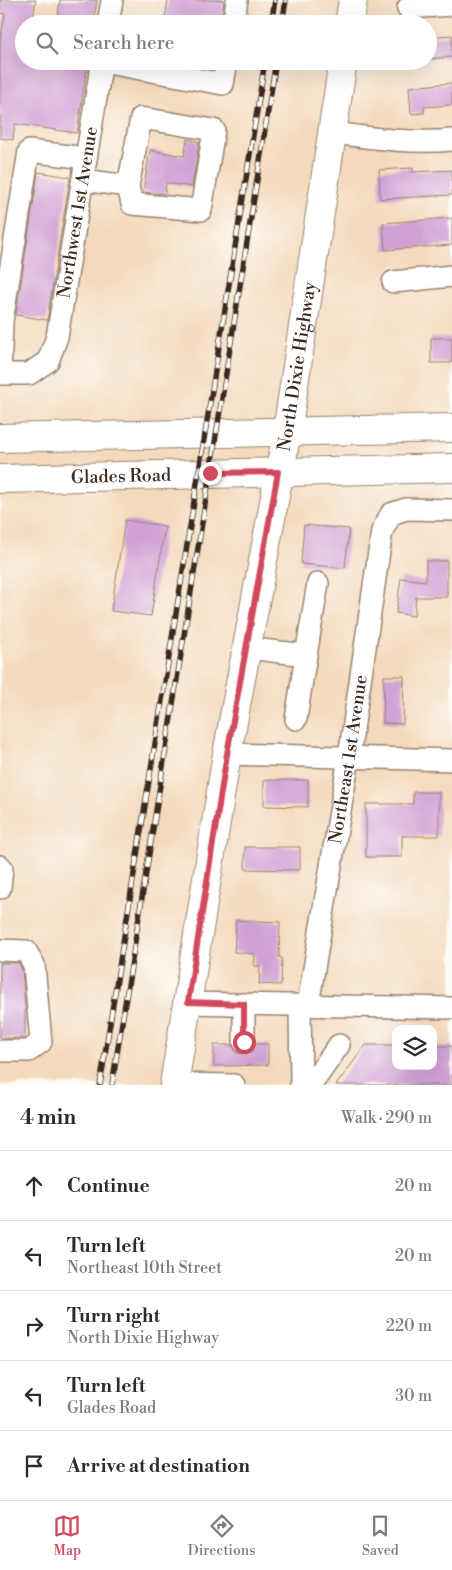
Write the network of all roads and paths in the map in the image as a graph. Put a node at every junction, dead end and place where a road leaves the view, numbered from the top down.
1 (112, 0) edge
2 (237, 0) edge
3 (353, 0) edge
4 (452, 5) edge
5 (408, 8) dead end
6 (110, 15) edge
7 (234, 15) edge
8 (350, 15) edge
9 (101, 70) edge
10 (146, 70) edge
11 (226, 70) edge
12 (342, 70) edge
13 (332, 133) junction
14 (452, 140) edge
15 (86, 158) junction
16 (82, 180) junction
17 (128, 186) junction
18 (452, 276) edge
19 (393, 282) dead end
20 (0, 374) edge
21 (452, 428) edge
22 (287, 432) junction
23 (0, 438) edge
24 (452, 468) edge
25 (278, 472) junction
26 (0, 479) edge
27 (452, 510) edge
28 (318, 583) dead end
29 (246, 648) junction
30 (306, 655) junction
31 (296, 719) dead end
32 (227, 754) junction
33 (349, 757) junction
34 (452, 760) edge
35 (0, 866) edge
36 (0, 888) edge
37 (0, 950) edge
38 (188, 1002) junction
39 (244, 1004) junction
40 (304, 1005) junction
41 (452, 1008) edge
42 (244, 1042) dead end
43 (339, 1045) dead end
44 (0, 1051) edge
45 (175, 1084) edge
46 (234, 1085) edge
47 (301, 1085) edge
48 (311, 1085) edge

1 - 6 street
2 - 7 street
3 - 8 main road
4 - 5 street
9 - 15 street, Northwest 1st Avenue
10 - 11 street
12 - 13 main road, North Dixie Highway
13 - 14 street
13 - 22 main road, North Dixie Highway
15 - 16 street, Northwest 1st Avenue
15 - 20 street
16 - 17 street
16 - 20 street, Northwest 1st Avenue
17 - 17 street
18 - 19 street
21 - 22 main road
22 - 23 main road
22 - 25 main road, North Dixie Highway
24 - 25 main road, Glades Road
25 - 26 main road, Glades Road
25 - 29 main road, North Dixie Highway
27 - 33 street, Northeast 1st Avenue
28 - 30 street
29 - 30 street
29 - 32 main road, North Dixie Highway
30 - 31 street
32 - 33 street
32 - 38 main road, North Dixie Highway
33 - 34 street
33 - 40 street, Northeast 1st Avenue
35 - 36 street
37 - 44 street
38 - 39 street
38 - 45 main road, North Dixie Highway
39 - 40 street
39 - 42 street
40 - 41 street
40 - 47 street, Northeast 1st Avenue
43 - 48 street
45 - 46 street

